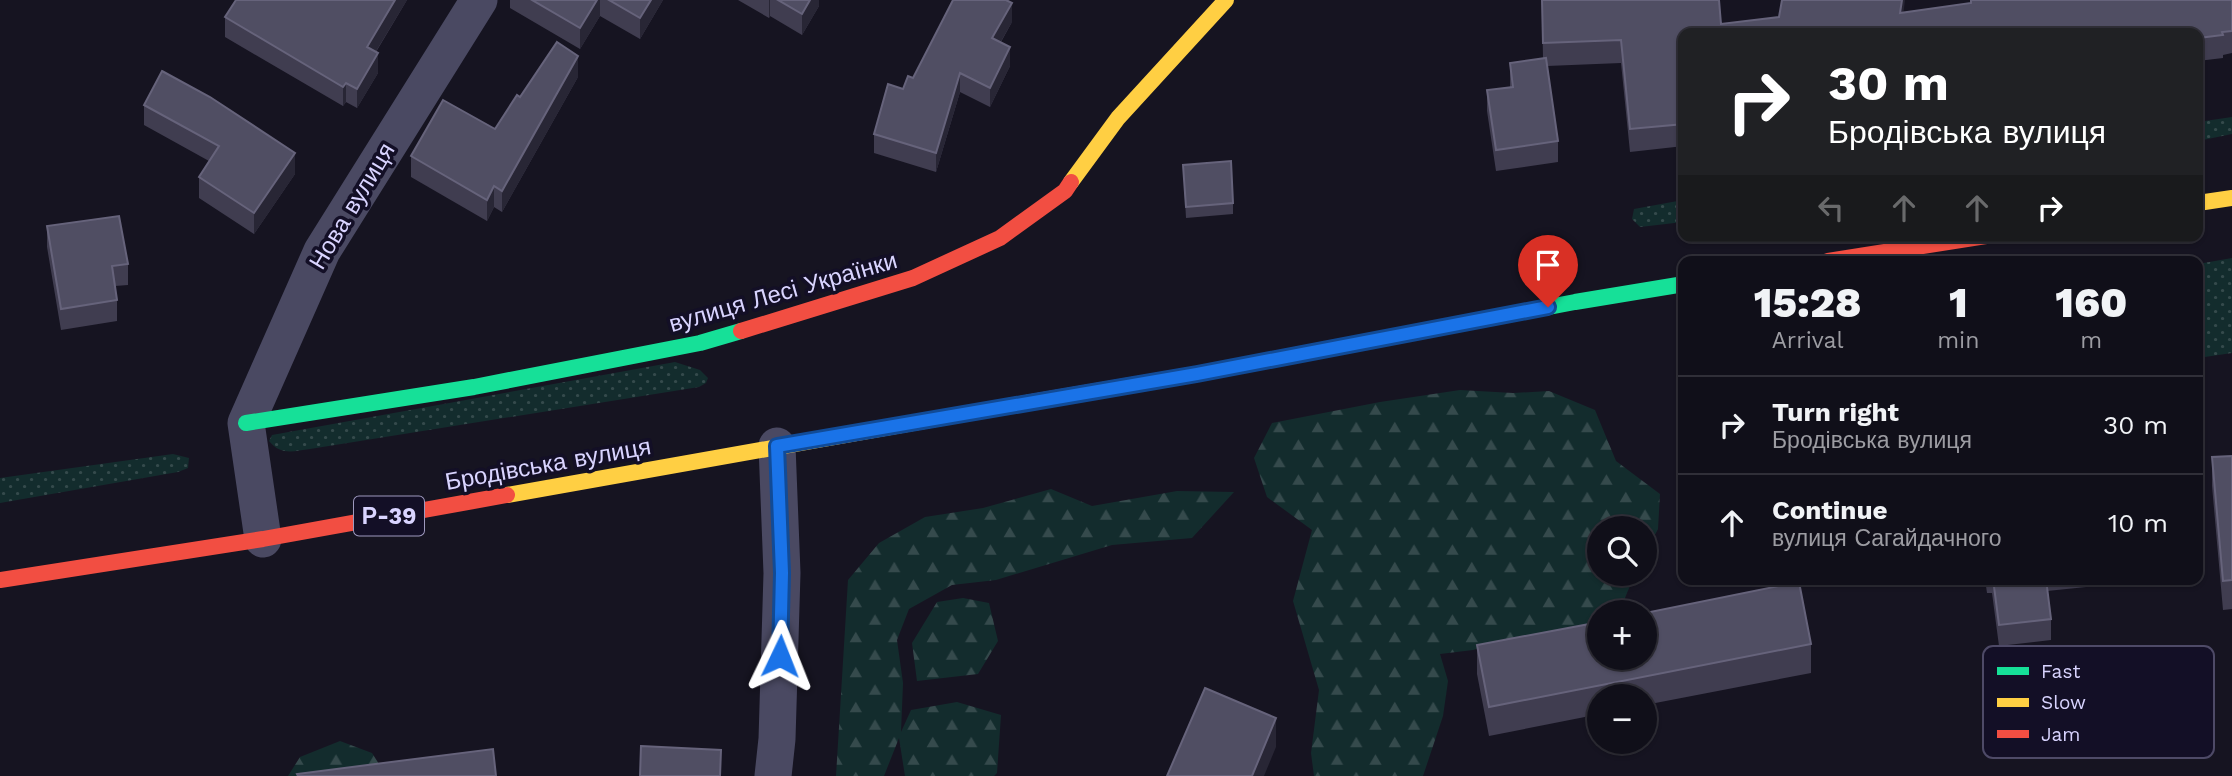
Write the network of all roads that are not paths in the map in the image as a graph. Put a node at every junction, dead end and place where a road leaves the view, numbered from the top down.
1 (479, 0) edge
2 (1226, 0) edge
3 (2232, 198) edge
4 (2203, 202) edge
5 (1948, 242) edge
6 (1860, 256) edge
7 (1678, 285) edge
8 (246, 423) junction
9 (777, 446) junction
10 (263, 539) junction
11 (0, 580) edge
12 (773, 776) edge

1 - 8 street, Нова вулиця
2 - 8 main road, вулиця Лесі Українки
3 - 4 main road
5 - 6 main road
7 - 9 main road, Бродівська вулиця / Р-39
8 - 10 street
9 - 10 main road, Бродівська вулиця / Р-39
9 - 12 street
10 - 11 main road, Бродівська вулиця / Р-39

